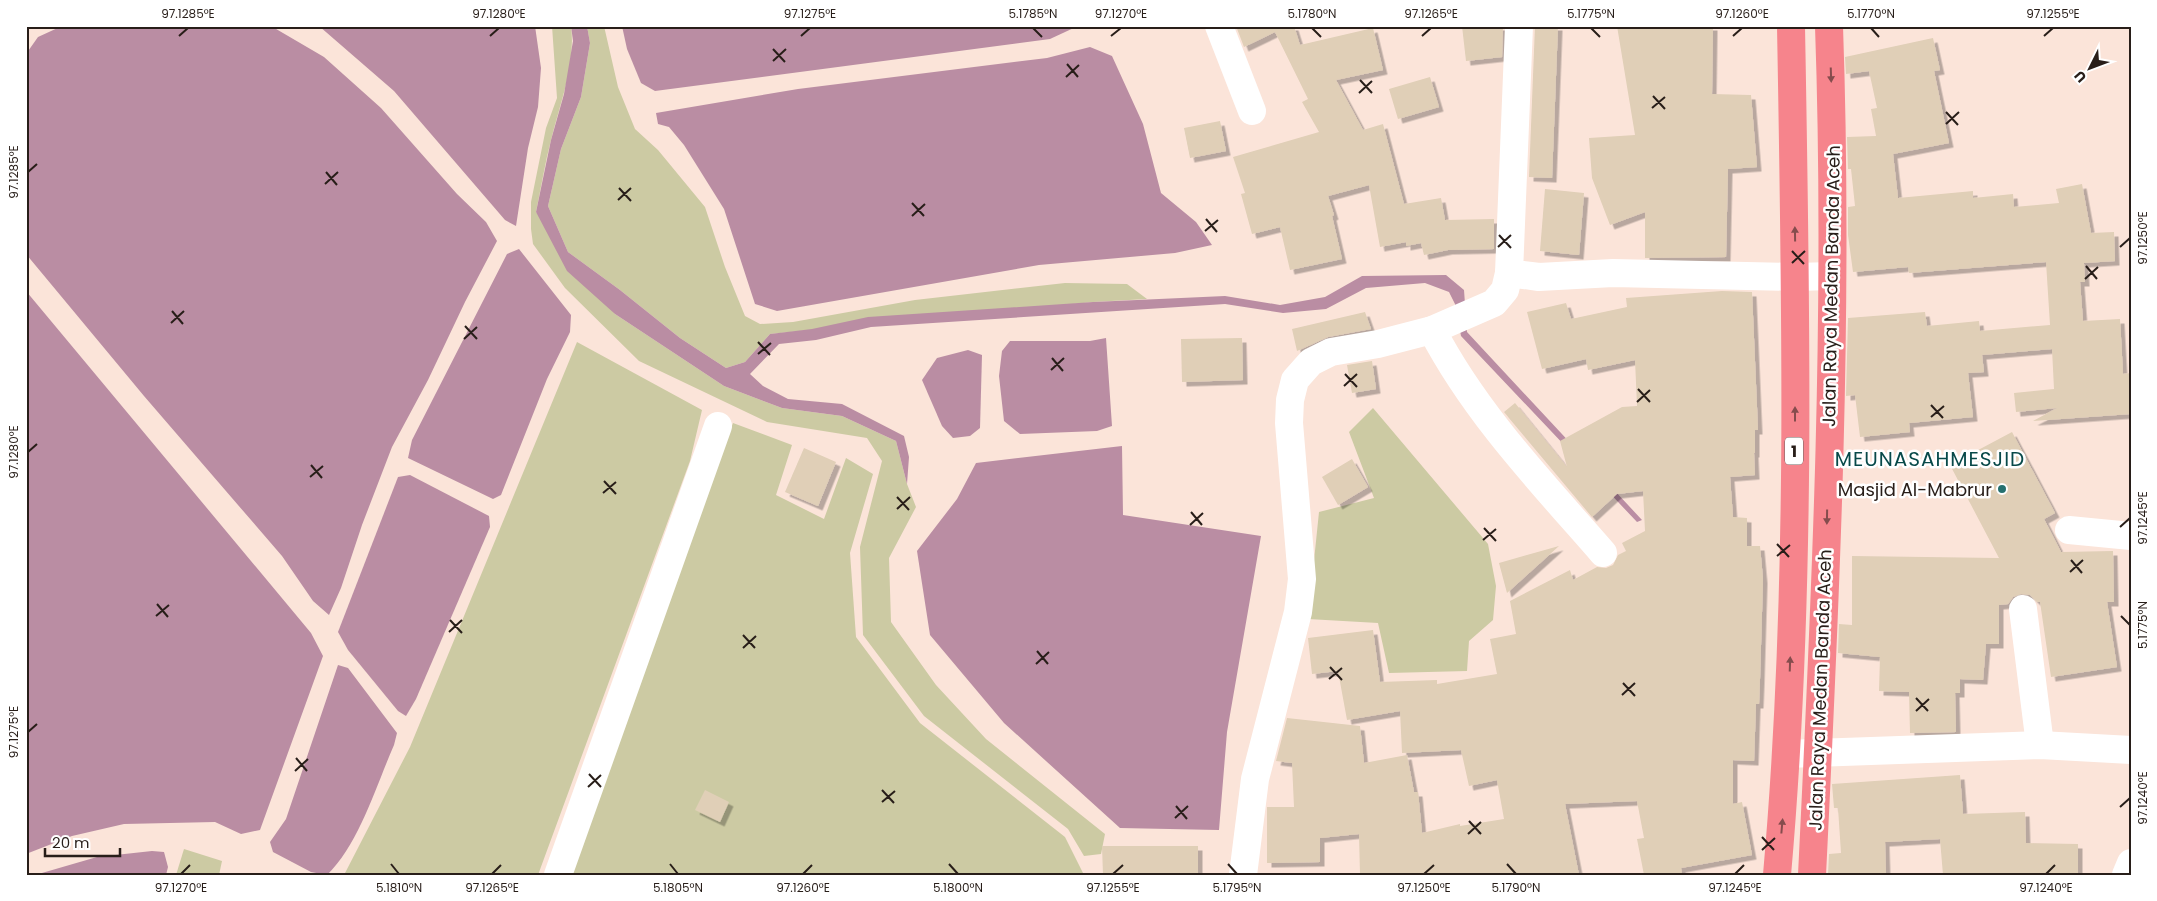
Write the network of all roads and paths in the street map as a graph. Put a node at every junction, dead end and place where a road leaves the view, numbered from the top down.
1 (1219, 26) edge
2 (1520, 26) edge
3 (1791, 26) edge
4 (1829, 26) edge
5 (1252, 111) dead end
6 (1508, 273) junction
7 (1832, 276) junction
8 (1796, 277) junction
9 (1441, 326) junction
10 (718, 426) dead end
11 (1794, 488) junction
12 (1828, 489) junction
13 (2069, 530) dead end
14 (2131, 536) edge
15 (1603, 553) dead end
16 (2023, 610) dead end
17 (2040, 745) junction
18 (2131, 750) edge
19 (1818, 753) junction
20 (1786, 754) junction
21 (2131, 863) edge
22 (558, 875) edge
23 (1244, 875) edge
24 (1777, 875) edge
25 (1812, 875) edge
26 (2126, 875) edge

1 - 5 street
2 - 6 street
8 -> 3 highway, Jalan Raya Medan Banda Aceh / 1
4 -> 7 highway, Jalan Raya Medan Banda Aceh / 1
6 - 8 street
6 - 9 street
7 - 8 street
7 - 12 highway, Jalan Raya Medan Banda Aceh / 1
11 -> 8 highway, Jalan Raya Medan Banda Aceh / 1
9 - 15 street
9 - 23 street
10 - 22 street
11 - 12 highway
20 -> 11 highway, Jalan Raya Medan Banda Aceh / 1
12 -> 19 highway, Jalan Raya Medan Banda Aceh / 1
13 - 14 street
16 - 17 street
17 - 18 street
17 - 19 street
19 - 20 street
19 - 25 highway, Jalan Raya Medan Banda Aceh / 1
24 -> 20 highway, Jalan Raya Medan Banda Aceh / 1
21 - 26 street

